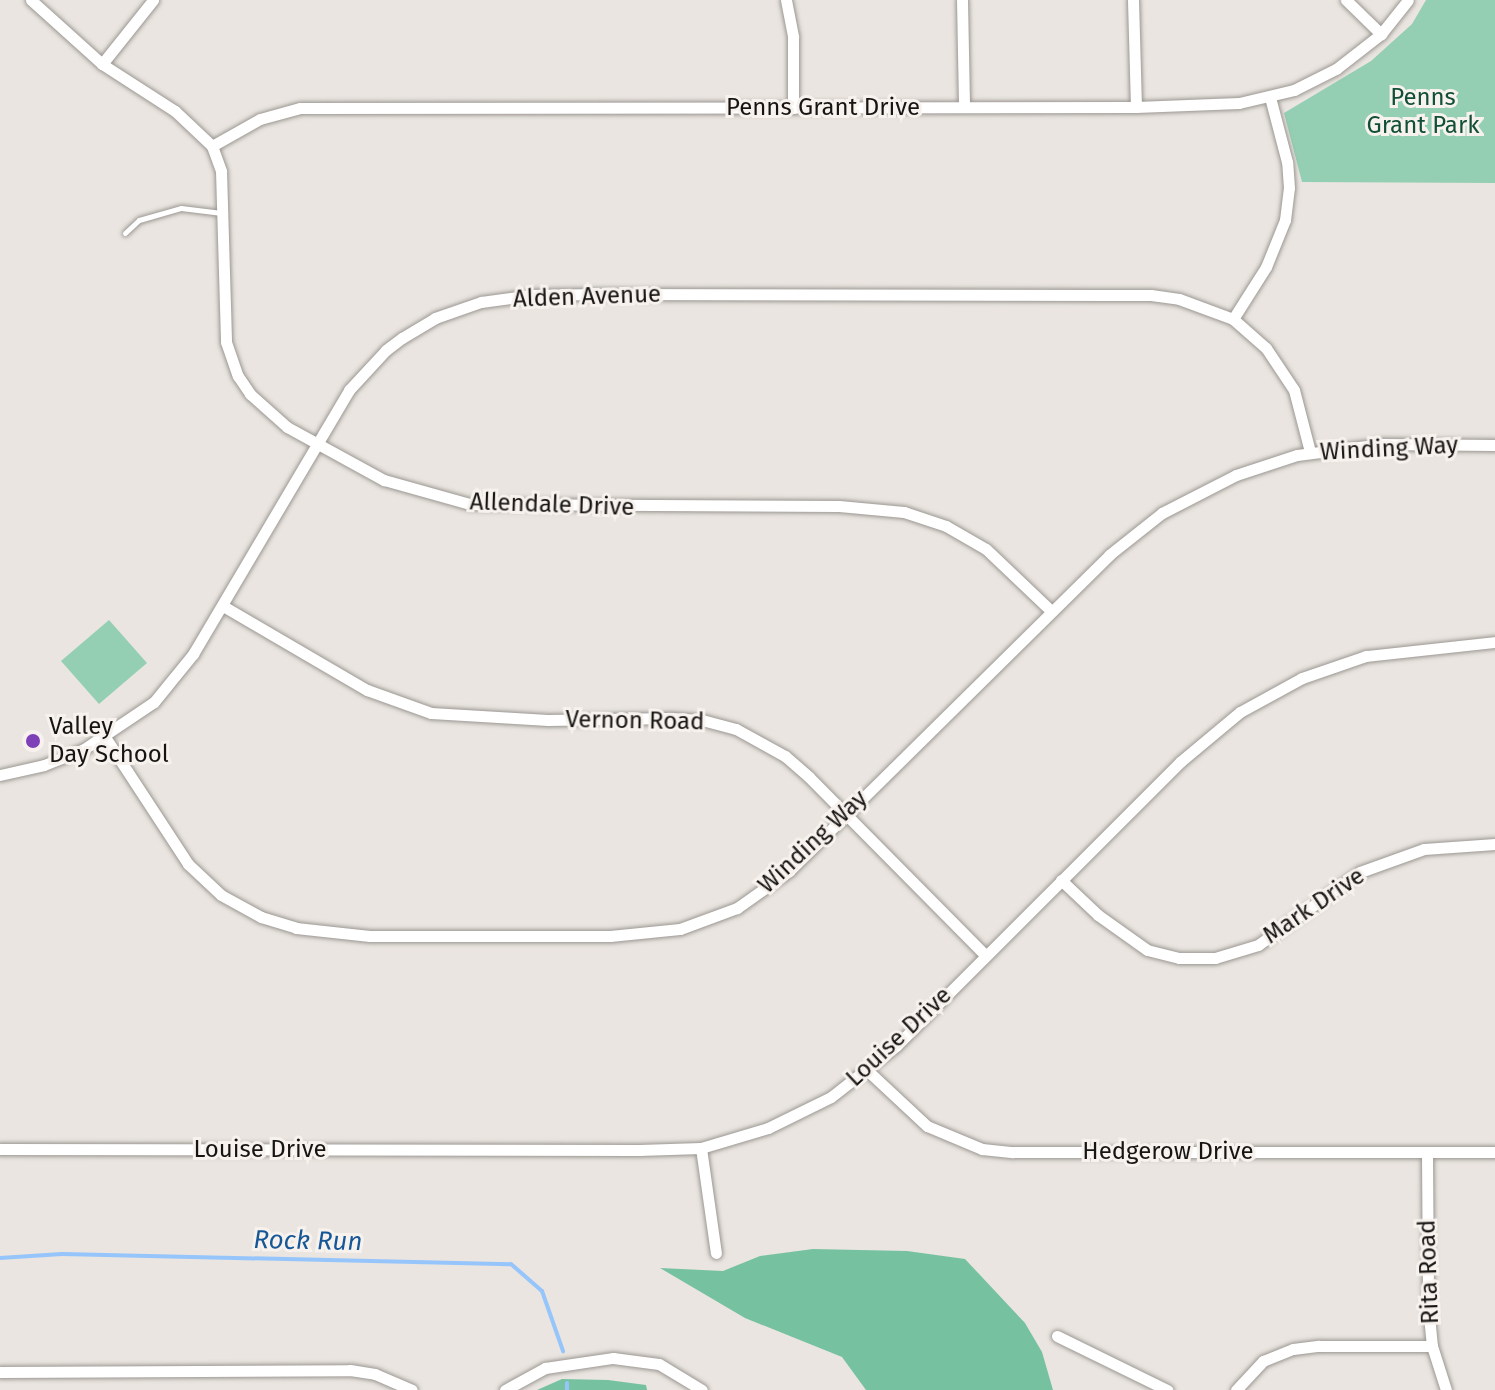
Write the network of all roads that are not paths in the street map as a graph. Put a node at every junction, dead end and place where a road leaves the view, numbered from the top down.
1 (31, 0) edge
2 (153, 0) edge
3 (786, 0) edge
4 (962, 0) edge
5 (1133, 0) edge
6 (1346, 0) edge
7 (1408, 0) edge
8 (1381, 34) junction
9 (102, 64) junction
10 (1270, 97) junction
11 (964, 107) junction
12 (1136, 107) junction
13 (793, 108) junction
14 (212, 146) junction
15 (223, 213) junction
16 (125, 233) dead end
17 (1233, 319) junction
18 (315, 443) junction
19 (1495, 445) edge
20 (1310, 452) junction
21 (223, 606) junction
22 (1051, 611) junction
23 (1495, 642) edge
24 (105, 737) junction
25 (0, 775) edge
26 (846, 814) junction
27 (1495, 844) edge
28 (1061, 880) junction
29 (985, 955) junction
30 (868, 1071) junction
31 (701, 1148) junction
32 (0, 1149) edge
33 (1495, 1152) edge
34 (1427, 1153) junction
35 (716, 1253) dead end
36 (1057, 1336) dead end
37 (1432, 1346) junction
38 (0, 1372) edge
39 (412, 1390) edge
40 (505, 1390) edge
41 (702, 1390) edge
42 (1167, 1390) edge
43 (1236, 1390) edge
44 (1446, 1390) edge

1 - 9 street
2 - 9 street
3 - 13 street
4 - 11 street
5 - 12 street
6 - 8 street
7 - 8 street, Penns Grant Drive
8 - 10 street, Penns Grant Drive
9 - 14 street
10 - 12 street, Penns Grant Drive
10 - 17 street
11 - 12 street, Penns Grant Drive
11 - 13 street, Penns Grant Drive
13 - 14 street, Penns Grant Drive
14 - 15 street, Allendale Drive
15 - 16 lane
15 - 18 street, Allendale Drive
17 - 18 street, Alden Avenue
17 - 20 street, Alden Avenue
18 - 21 street, Alden Avenue
18 - 22 street, Allendale Drive
19 - 20 street, Winding Way
20 - 22 street, Winding Way
21 - 24 street, Alden Avenue
21 - 26 street, Vernon Road
22 - 26 street, Winding Way
23 - 28 street, Louise Drive
24 - 25 street, Alden Avenue
24 - 26 street, Winding Way
26 - 29 street, Vernon Road
27 - 28 street, Mark Drive
28 - 29 street, Louise Drive
29 - 30 street, Louise Drive
30 - 31 street, Louise Drive
30 - 34 street, Hedgerow Drive
31 - 32 street, Louise Drive
31 - 35 street
33 - 34 street, Hedgerow Drive
34 - 37 street, Rita Road
36 - 42 street
37 - 43 street
37 - 44 street, Rita Road
38 - 39 street
40 - 41 street

